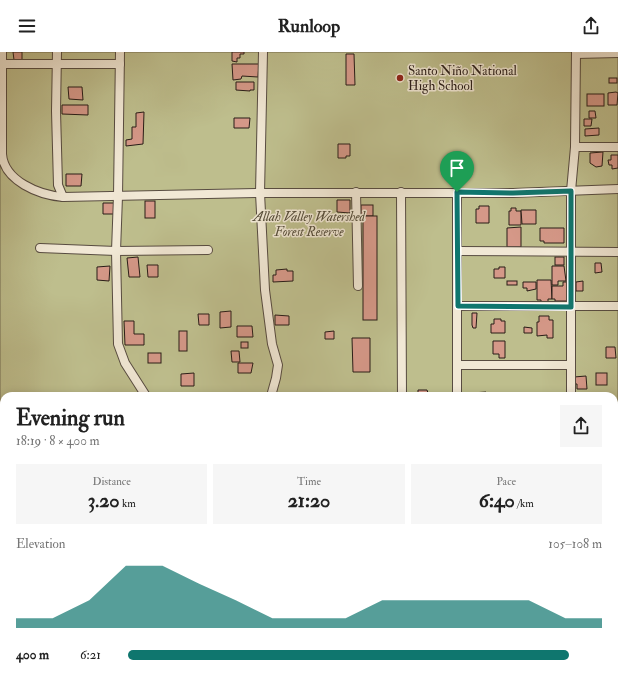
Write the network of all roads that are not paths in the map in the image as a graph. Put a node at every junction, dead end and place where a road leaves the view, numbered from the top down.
1 (2, 52) edge
2 (56, 52) edge
3 (120, 52) edge
4 (263, 52) edge
5 (576, 53) edge
6 (618, 53) edge
7 (2, 64) junction
8 (56, 64) junction
9 (120, 64) junction
10 (575, 147) junction
11 (618, 147) edge
12 (618, 190) edge
13 (571, 191) junction
14 (356, 192) junction
15 (401, 192) junction
16 (457, 192) junction
17 (260, 193) junction
18 (118, 196) junction
19 (62, 197) junction
20 (40, 248) dead end
21 (208, 250) dead end
22 (116, 251) junction
23 (458, 251) junction
24 (570, 252) junction
25 (618, 252) edge
26 (358, 286) dead end
27 (458, 306) junction
28 (618, 306) edge
29 (571, 307) junction
30 (457, 365) junction
31 (571, 365) junction
32 (143, 392) edge
33 (272, 392) edge
34 (402, 392) edge
35 (457, 392) edge
36 (572, 392) edge

1 - 7 street
2 - 8 street
3 - 9 street
4 - 17 street
5 - 6 street
5 - 10 street
7 - 8 street
7 - 19 street
8 - 9 street
8 - 19 street
9 - 18 street
10 - 11 street
10 - 13 street
12 - 13 street
13 - 16 street
13 - 24 street
14 - 15 street
14 - 17 street
14 - 26 street
15 - 16 street
15 - 34 street
16 - 23 street
17 - 18 street
17 - 33 street
18 - 19 street
18 - 22 street
20 - 22 street
21 - 22 street
22 - 32 street
23 - 24 street
23 - 27 street
24 - 25 street
24 - 29 street
27 - 29 street
27 - 30 street
28 - 29 street
29 - 31 street
30 - 31 street
30 - 35 street
31 - 36 street

